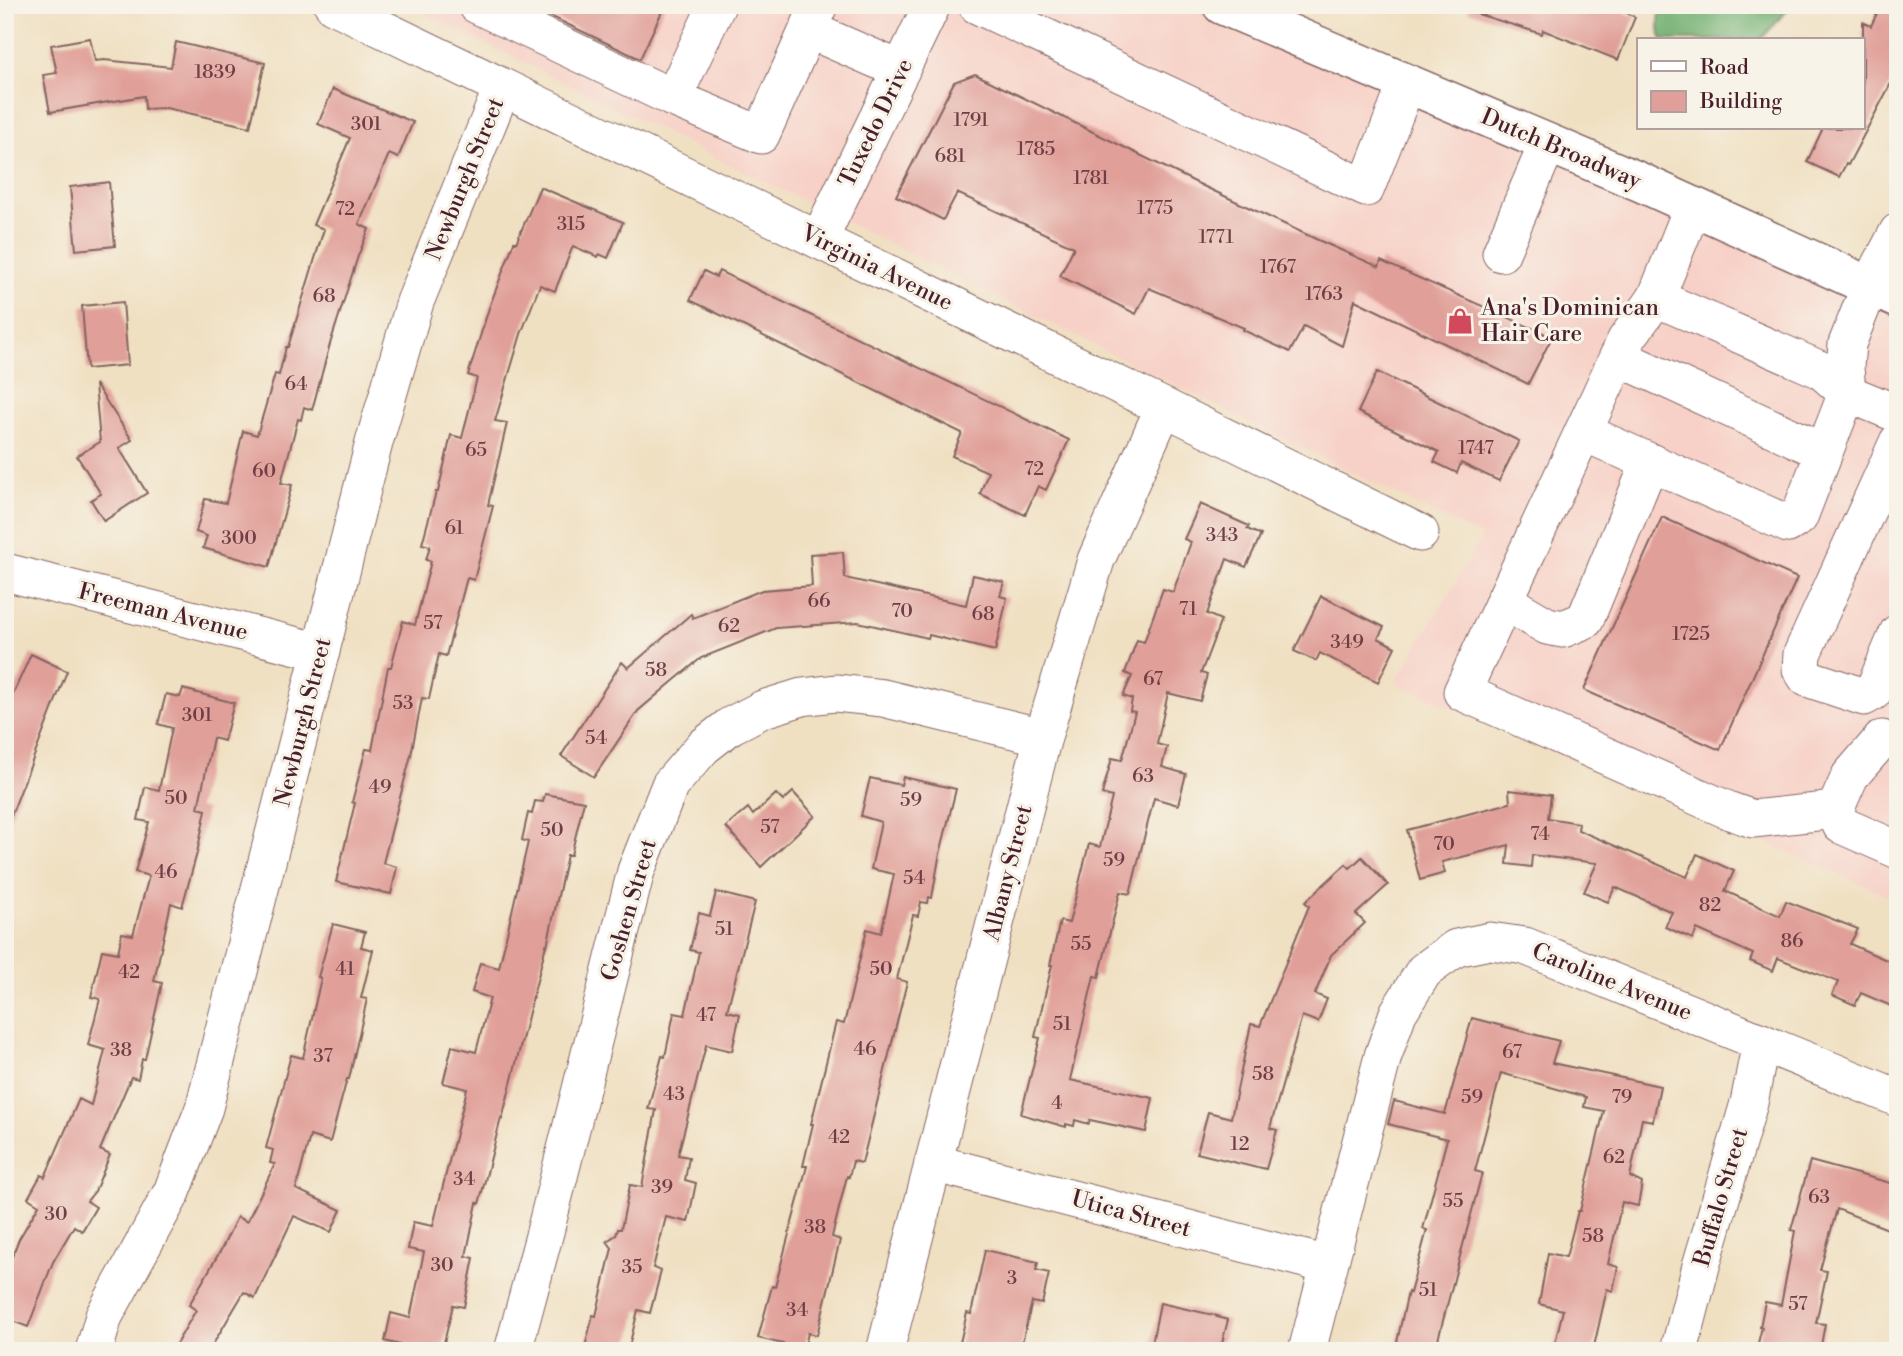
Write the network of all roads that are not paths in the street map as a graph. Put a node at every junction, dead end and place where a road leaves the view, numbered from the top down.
1 (333, 5) edge
2 (477, 5) edge
3 (717, 5) edge
4 (932, 5) edge
5 (977, 5) edge
6 (1222, 5) edge
7 (814, 18) edge
8 (901, 70) junction
9 (1407, 83) junction
10 (502, 88) junction
11 (673, 98) junction
12 (1548, 143) junction
13 (1693, 206) junction
14 (1898, 232) edge
15 (819, 240) junction
16 (1501, 253) dead end
17 (1884, 292) edge
18 (1656, 298) junction
19 (1618, 357) junction
20 (1847, 393) junction
21 (1164, 407) junction
22 (1898, 414) edge
23 (1583, 432) junction
24 (1898, 442) edge
25 (1824, 452) junction
26 (1650, 462) junction
27 (1420, 533) dead end
28 (5, 572) edge
29 (1504, 601) junction
30 (1898, 633) edge
31 (321, 652) junction
32 (1864, 697) junction
33 (1043, 737) junction
34 (1890, 745) edge
35 (1835, 810) junction
36 (1898, 850) edge
37 (1761, 1042) junction
38 (1898, 1098) edge
39 (933, 1163) junction
40 (1328, 1265) junction
41 (94, 1351) edge
42 (513, 1351) edge
43 (885, 1351) edge
44 (1307, 1351) edge
45 (1679, 1351) edge

1 - 10 street, Virginia Avenue
2 - 11 street
3 - 11 street
4 - 8 street, Tuxedo Drive
5 - 9 street
6 - 9 main road, Dutch Broadway
7 - 8 street
7 - 11 street
8 - 15 street, Tuxedo Drive
9 - 12 main road, Dutch Broadway
10 - 15 street, Virginia Avenue
10 - 31 street, Newburgh Street
12 - 13 main road, Dutch Broadway
12 - 16 street
13 - 17 main road, Dutch Broadway
13 - 18 street
14 - 17 street
15 - 21 street, Virginia Avenue
17 - 20 street
18 - 19 street
18 - 20 street
19 - 23 street
19 - 25 street
20 - 22 street
20 - 25 street
21 - 27 street, Virginia Avenue
21 - 33 street, Albany Street
23 - 26 street
23 - 29 street
24 - 32 street
25 - 26 street
26 - 29 street
28 - 31 street, Freeman Avenue
29 - 35 street
30 - 32 street
31 - 41 street, Newburgh Street
32 - 34 street
33 - 39 street, Albany Street
33 - 42 street, Goshen Street
34 - 35 street
35 - 36 street
37 - 38 street, Caroline Avenue
37 - 40 street, Caroline Avenue
37 - 45 street, Buffalo Street
39 - 40 street, Utica Street
39 - 43 street, Albany Street
40 - 44 street, Caroline Avenue

